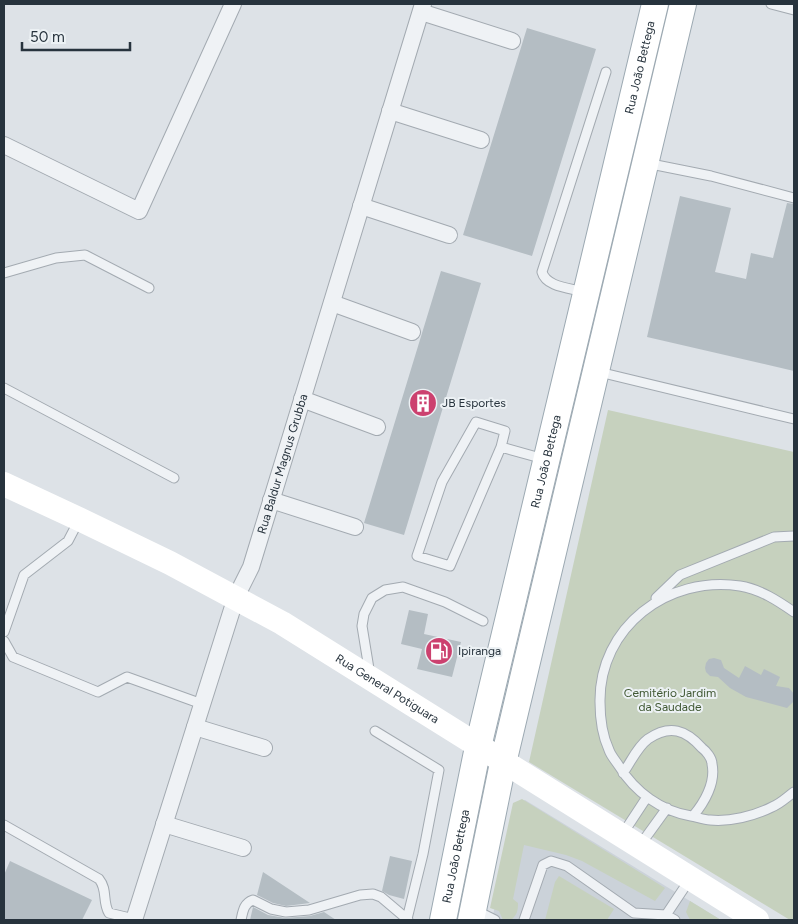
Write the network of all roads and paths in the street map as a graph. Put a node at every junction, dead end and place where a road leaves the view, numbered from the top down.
1 (233, 4) edge
2 (655, 4) edge
3 (684, 4) edge
4 (771, 4) edge
5 (422, 8) edge
6 (794, 10) edge
7 (512, 41) dead end
8 (606, 72) dead end
9 (390, 111) junction
10 (481, 140) dead end
11 (4, 145) edge
12 (646, 162) junction
13 (610, 195) junction
14 (794, 198) edge
15 (637, 200) junction
16 (361, 206) junction
17 (603, 225) junction
18 (630, 231) junction
19 (449, 235) dead end
20 (4, 273) edge
21 (149, 288) dead end
22 (586, 293) junction
23 (332, 303) junction
24 (412, 332) dead end
25 (596, 371) junction
26 (4, 388) edge
27 (302, 399) junction
28 (794, 419) edge
29 (376, 427) dead end
30 (501, 447) junction
31 (547, 459) junction
32 (174, 478) dead end
33 (4, 484) edge
34 (271, 500) junction
35 (79, 518) junction
36 (355, 527) dead end
37 (794, 536) edge
38 (236, 598) junction
39 (649, 606) junction
40 (794, 612) edge
41 (483, 621) dead end
42 (4, 632) edge
43 (4, 641) edge
44 (371, 679) junction
45 (202, 704) junction
46 (195, 727) junction
47 (375, 731) dead end
48 (478, 747) junction
49 (264, 748) dead end
50 (503, 763) junction
51 (623, 773) junction
52 (794, 792) edge
53 (647, 797) junction
54 (667, 808) junction
55 (693, 816) junction
56 (164, 824) junction
57 (4, 825) edge
58 (629, 841) junction
59 (243, 848) dead end
60 (691, 879) junction
61 (666, 915) junction
62 (480, 917) edge
63 (136, 920) edge
64 (241, 920) edge
65 (408, 920) edge
66 (443, 920) edge
67 (524, 920) edge
68 (675, 920) edge
69 (757, 920) edge

1 - 11 street
2 - 13 main road, Rua João Bettega
3 - 12 main road
4 - 6 lane
5 - 7 street
5 - 9 street, Rua Baldur Magnus Grubba
8 - 22 lane
9 - 10 street
9 - 16 street, Rua Baldur Magnus Grubba
12 - 14 lane
12 - 15 main road
13 - 15 main road
13 - 17 main road, Rua João Bettega
15 - 18 main road
16 - 19 street
16 - 23 street, Rua Baldur Magnus Grubba
17 - 18 main road
17 - 22 main road, Rua João Bettega
18 - 25 main road
20 - 21 lane
22 - 31 main road, Rua João Bettega
23 - 24 street
23 - 27 street, Rua Baldur Magnus Grubba
25 - 28 lane
25 - 50 main road
26 - 32 lane
27 - 29 street
27 - 34 street, Rua Baldur Magnus Grubba
30 - 30 lane
30 - 31 lane
31 - 48 main road, Rua João Bettega
33 - 35 main road, Rua General Potiguara
34 - 36 street
34 - 38 street, Rua Baldur Magnus Grubba
35 - 38 main road, Rua General Potiguara
35 - 42 lane
37 - 39 lane
38 - 44 main road, Rua General Potiguara
38 - 45 street, Rua Baldur Magnus Grubba
39 - 40 lane
39 - 51 lane
41 - 44 lane
43 - 45 lane
44 - 48 main road, Rua General Potiguara
45 - 46 street, Rua Baldur Magnus Grubba
46 - 49 street
46 - 56 street, Rua Baldur Magnus Grubba
47 - 65 lane
48 - 50 main road, Rua General Potiguara
48 - 66 main road, Rua João Bettega
50 - 58 main road, Rua General Potiguara
50 - 62 main road
51 - 53 lane
51 - 55 lane
52 - 55 lane
53 - 54 lane
53 - 58 lane
54 - 55 lane
54 - 58 lane
56 - 59 street
56 - 63 street, Rua Baldur Magnus Grubba
57 - 63 lane
58 - 60 main road, Rua General Potiguara
60 - 61 lane
60 - 69 main road, Rua General Potiguara
61 - 67 lane
61 - 68 lane
64 - 65 lane

